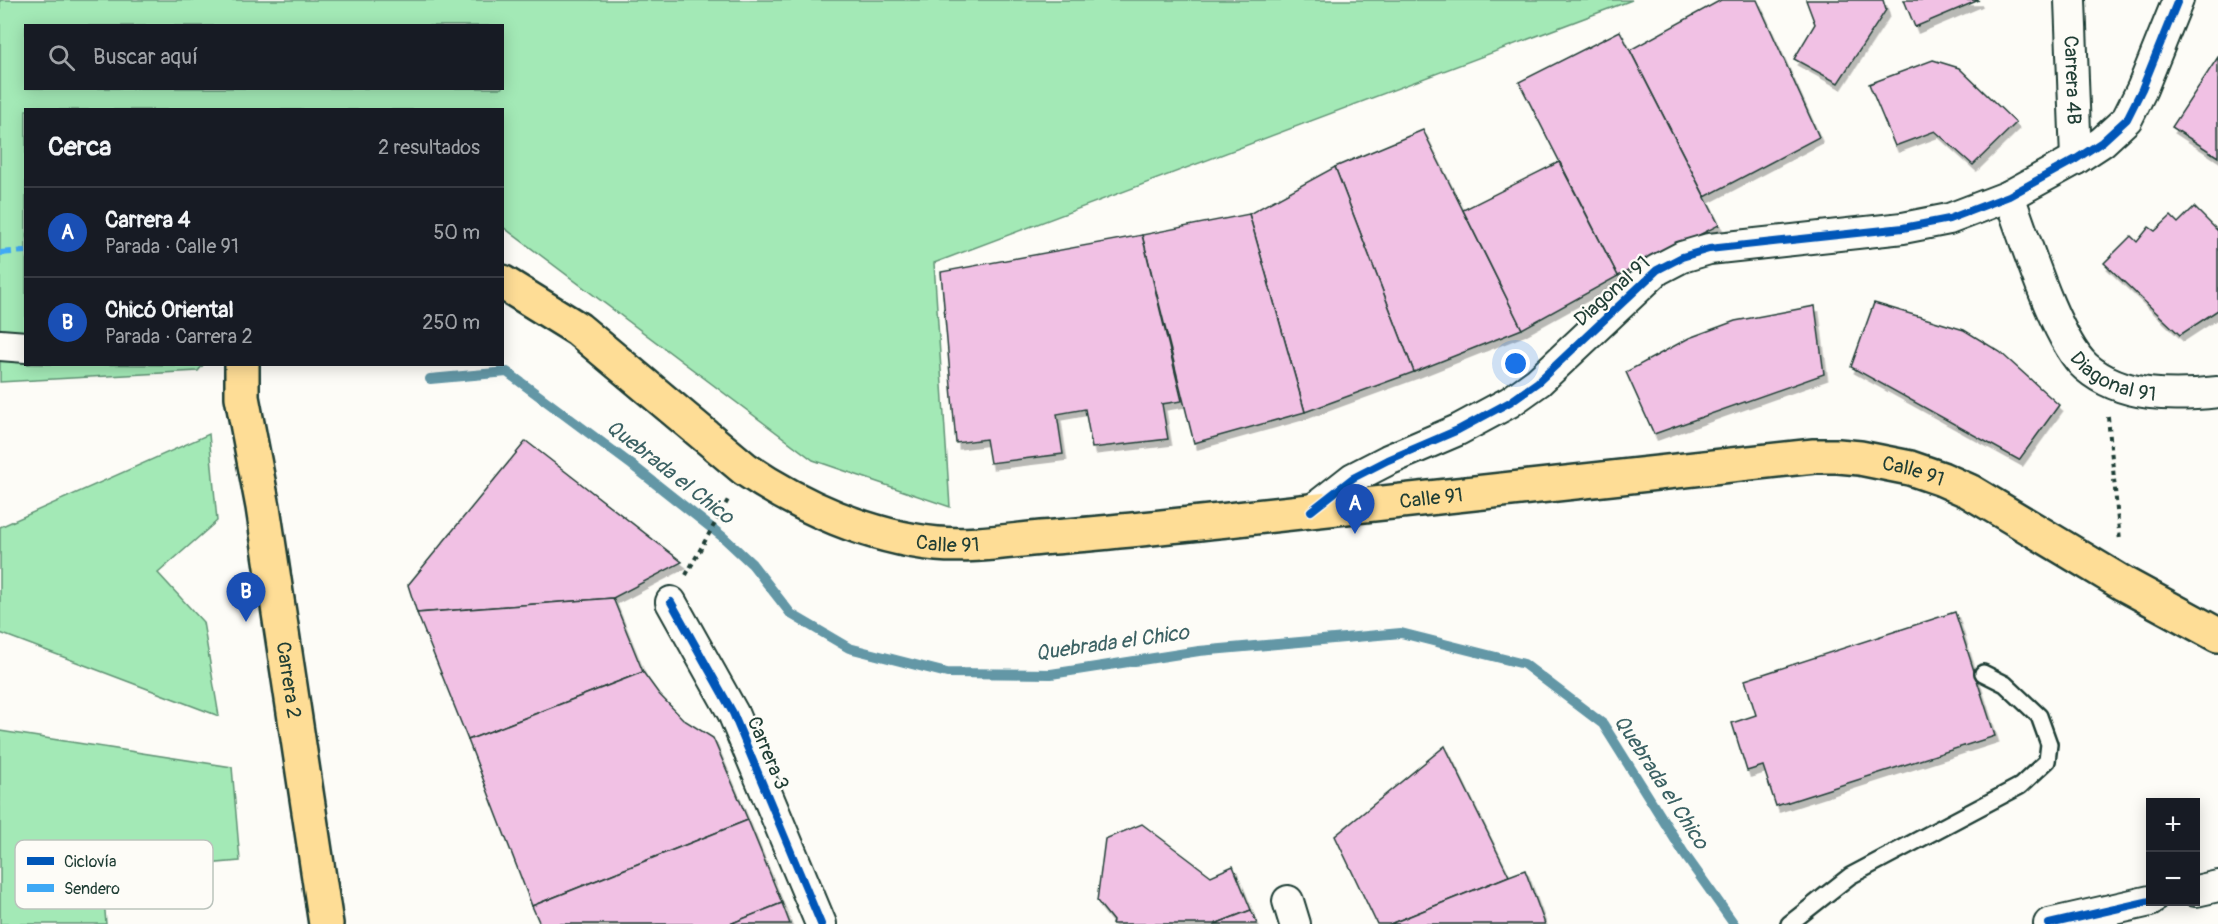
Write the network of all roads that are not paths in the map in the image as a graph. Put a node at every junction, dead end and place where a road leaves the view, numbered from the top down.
1 (2070, 0) edge
2 (2178, 0) edge
3 (2076, 159) junction
4 (2009, 196) junction
5 (504, 283) edge
6 (0, 345) edge
7 (24, 347) edge
8 (242, 366) edge
9 (2218, 392) edge
10 (1311, 511) junction
11 (671, 602) dead end
12 (2218, 634) edge
13 (1983, 673) dead end
14 (2218, 886) edge
15 (2200, 890) edge
16 (2146, 902) edge
17 (326, 924) edge
18 (821, 924) edge
19 (1789, 924) edge
20 (2049, 924) edge

1 - 3 street, Carrera 4B
2 - 3 street, Diagonal 91
3 - 4 street, Diagonal 91
4 - 9 street, Diagonal 91
4 - 10 street, Diagonal 91
5 - 10 main road, Calle 91
6 - 7 street
8 - 17 main road, Carrera 2
10 - 12 main road, Calle 91
11 - 18 street, Carrera 3
13 - 19 lane
14 - 15 street
16 - 20 street

